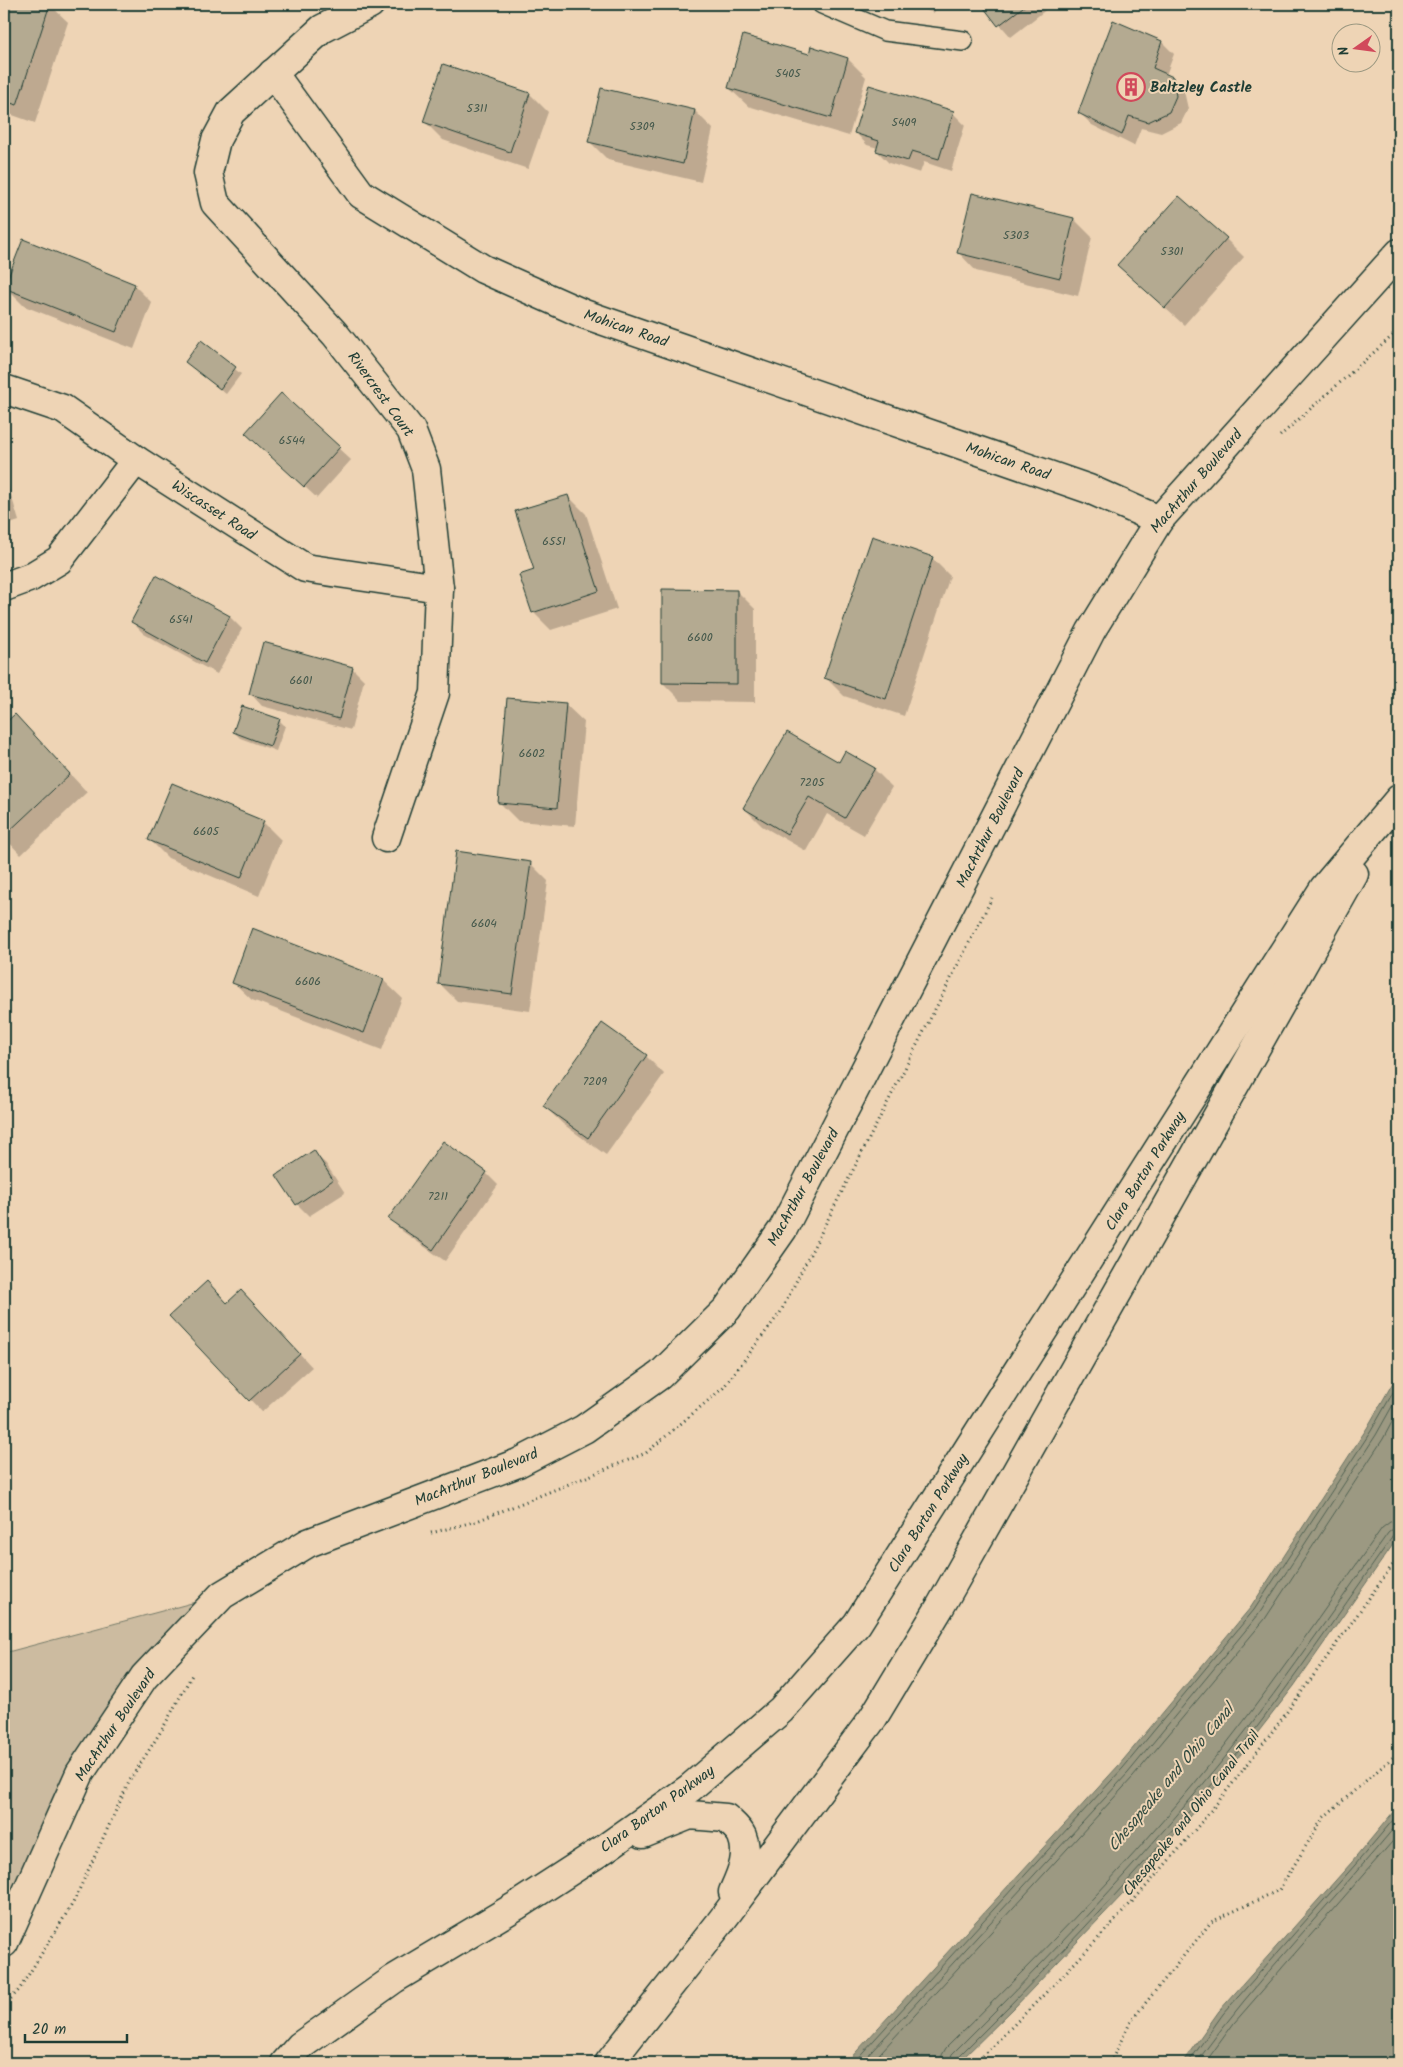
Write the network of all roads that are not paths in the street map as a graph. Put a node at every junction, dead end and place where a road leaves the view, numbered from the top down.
1 (370, 4) edge
2 (822, 4) edge
3 (963, 41) dead end
4 (273, 73) junction
5 (1399, 252) edge
6 (4, 389) edge
7 (136, 460) junction
8 (1159, 520) junction
9 (4, 587) edge
10 (439, 588) junction
11 (1399, 799) edge
12 (386, 838) dead end
13 (604, 1849) junction
14 (719, 1924) junction
15 (4, 1943) edge
16 (293, 2055) edge
17 (276, 2063) edge
18 (609, 2063) edge

1 - 4 main road
2 - 3 lane
4 - 8 main road, Mohican Road
4 - 10 main road, Rivercrest Court
5 - 8 main road, MacArthur Boulevard
6 - 7 main road, Wiscasset Road
7 - 9 main road
7 - 10 main road, Wiscasset Road
8 - 15 main road, MacArthur Boulevard
10 - 12 main road, Rivercrest Court
11 - 13 main road, Clara Barton Parkway
11 - 14 main road, Clara Barton Parkway
13 - 14 main road
13 - 16 main road, Clara Barton Parkway
14 - 18 main road, Clara Barton Parkway
16 - 17 main road, Clara Barton Parkway

